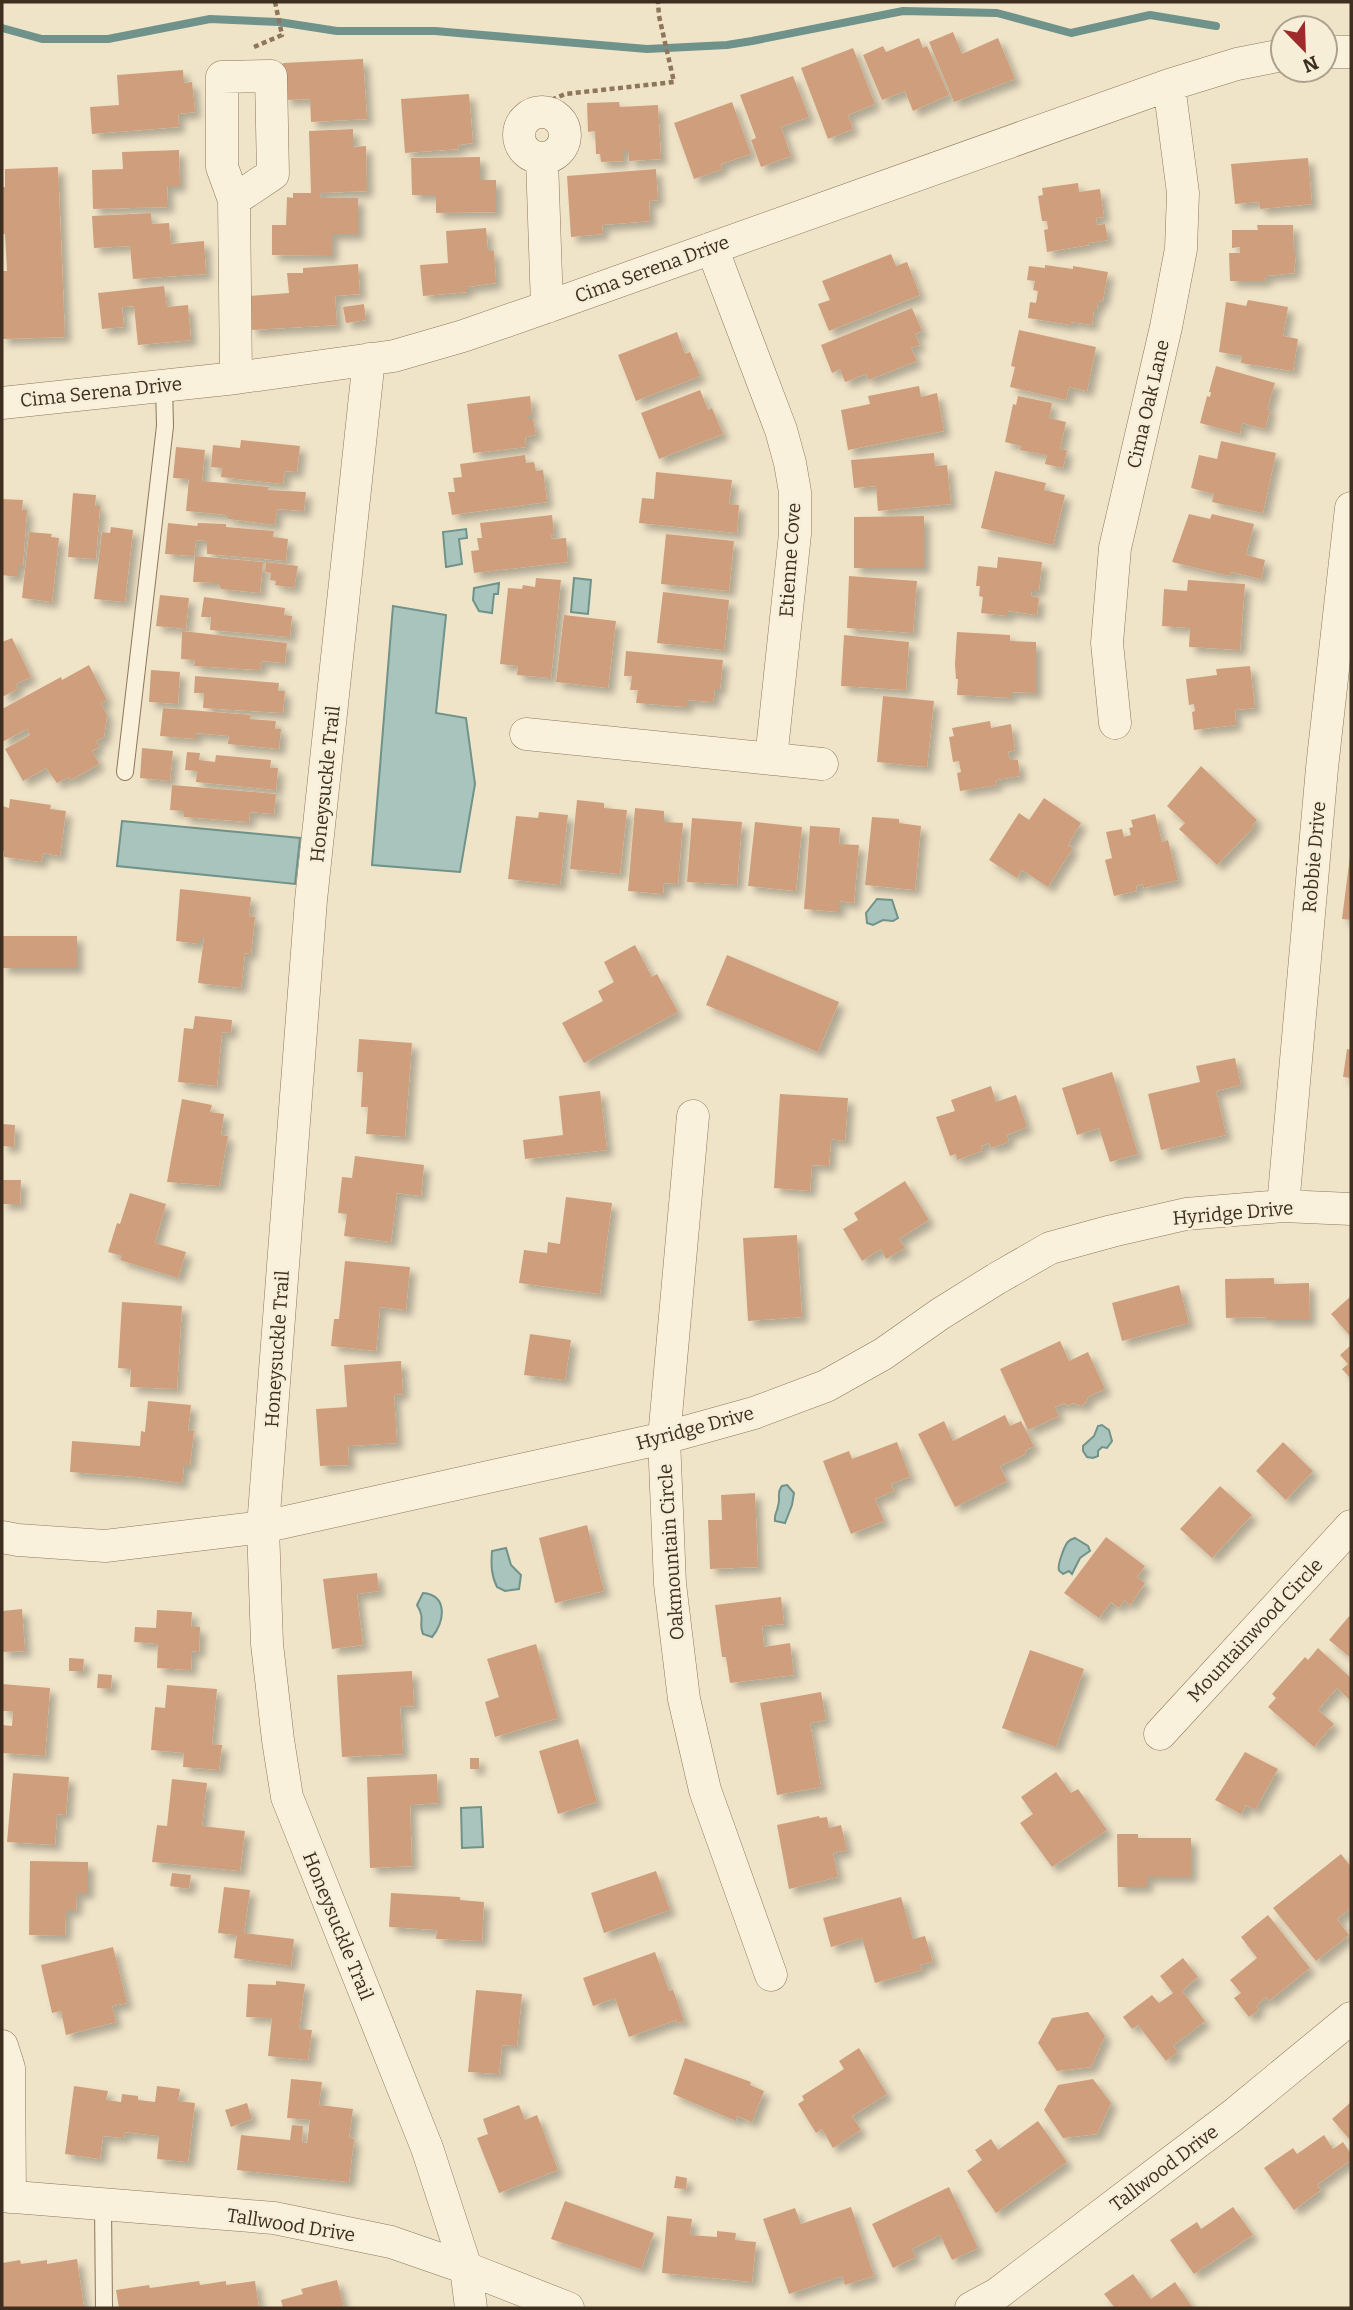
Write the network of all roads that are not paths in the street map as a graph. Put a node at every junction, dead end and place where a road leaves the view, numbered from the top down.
1 (1269, 58) edge
2 (1169, 85) junction
3 (540, 112) road end
4 (234, 200) dead end
5 (712, 248) junction
6 (547, 307) junction
7 (369, 359) junction
8 (236, 378) junction
9 (164, 386) junction
10 (2, 403) edge
11 (1351, 508) edge
12 (1115, 723) dead end
13 (526, 734) dead end
14 (771, 759) junction
15 (822, 764) dead end
16 (125, 772) dead end
17 (693, 1116) dead end
18 (1283, 1206) junction
19 (1351, 1209) edge
20 (663, 1438) junction
21 (1351, 1526) edge
22 (263, 1527) junction
23 (2, 1537) edge
24 (1160, 1734) dead end
25 (771, 1975) dead end
26 (1351, 2018) edge
27 (2, 2046) edge
28 (6, 2197) edge
29 (103, 2205) junction
30 (466, 2268) junction
31 (104, 2308) edge
32 (471, 2308) edge
33 (568, 2308) edge
34 (971, 2308) edge

1 - 2 street, Cima Serena Drive
2 - 5 street, Cima Serena Drive
2 - 12 street, Cima Oak Lane
3 - 6 street
4 - 8 street
5 - 6 street, Cima Serena Drive
5 - 14 street, Etienne Cove
6 - 7 street, Cima Serena Drive
7 - 8 street, Cima Serena Drive
7 - 22 street, Honeysuckle Trail
8 - 9 street, Cima Serena Drive
9 - 10 street, Cima Serena Drive
9 - 16 lane
11 - 18 street, Robbie Drive
13 - 14 street
14 - 15 street
17 - 20 street, Oakmountain Circle
18 - 19 street, Hyridge Drive
18 - 20 street, Hyridge Drive
20 - 22 street, Hyridge Drive
20 - 25 street, Oakmountain Circle
21 - 24 street, Mountainwood Circle
22 - 23 street, Hyridge Drive
22 - 30 street, Honeysuckle Trail
26 - 34 street, Tallwood Drive
27 - 28 street
28 - 29 street, Tallwood Drive
29 - 30 street, Tallwood Drive
29 - 31 lane
30 - 32 street, Honeysuckle Trail
30 - 33 street, Tallwood Drive

